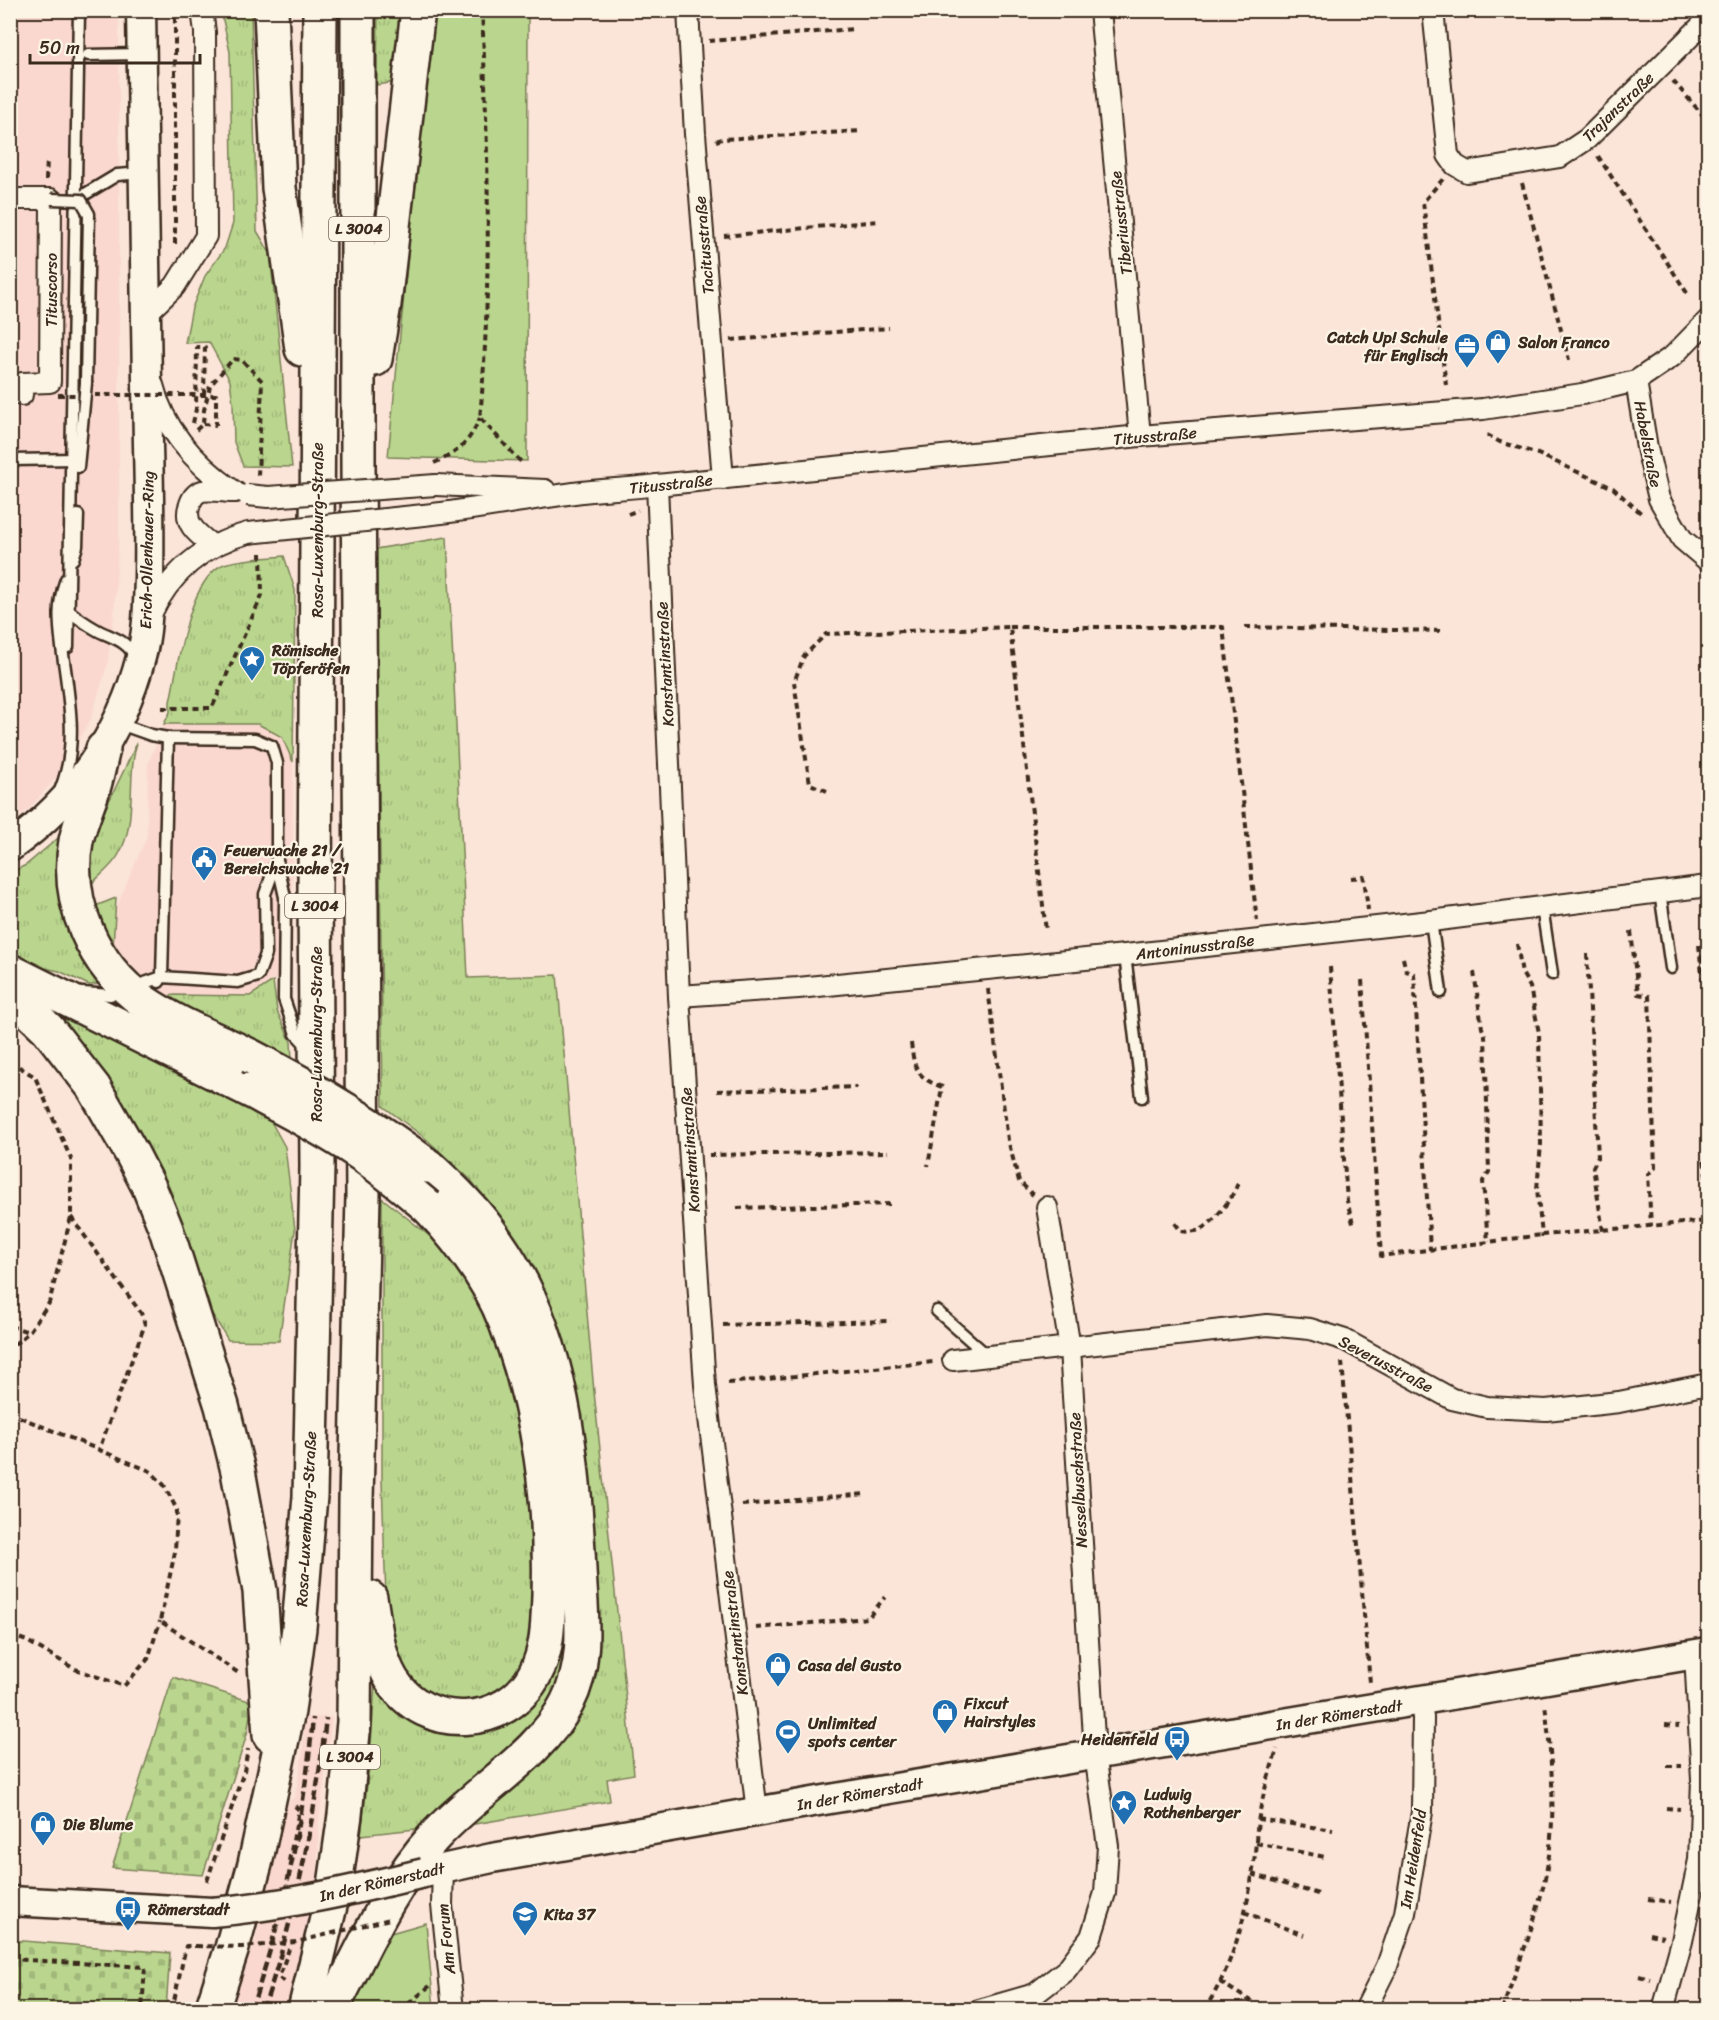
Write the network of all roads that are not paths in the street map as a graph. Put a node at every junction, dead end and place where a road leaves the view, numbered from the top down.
1 (79, 10) edge
2 (141, 10) edge
3 (202, 10) edge
4 (271, 10) edge
5 (320, 10) edge
6 (358, 10) edge
7 (418, 10) edge
8 (688, 10) edge
9 (1100, 10) edge
10 (1433, 10) edge
11 (1708, 19) edge
12 (141, 54) junction
13 (88, 55) dead end
14 (143, 173) junction
15 (10, 199) edge
16 (51, 199) junction
17 (146, 314) junction
18 (1708, 321) edge
19 (147, 364) junction
20 (1636, 381) junction
21 (22, 395) edge
22 (1140, 436) junction
23 (360, 447) junction
24 (78, 459) junction
25 (10, 460) edge
26 (318, 463) junction
27 (723, 479) junction
28 (657, 485) junction
29 (577, 492) junction
30 (241, 494) junction
31 (213, 546) junction
32 (1708, 561) edge
33 (59, 604) junction
34 (148, 621) junction
35 (68, 647) dead end
36 (139, 665) junction
37 (110, 736) junction
38 (168, 738) junction
39 (48, 817) junction
40 (10, 847) edge
41 (277, 861) junction
42 (1708, 886) edge
43 (1660, 892) junction
44 (1542, 907) junction
45 (1431, 921) junction
46 (1125, 955) junction
47 (1671, 968) dead end
48 (10, 971) edge
49 (1552, 974) dead end
50 (47, 988) junction
51 (1441, 992) dead end
52 (10, 993) edge
53 (680, 996) junction
54 (143, 1005) junction
55 (317, 1058) junction
56 (1142, 1097) dead end
57 (1047, 1207) road end
58 (937, 1311) dead end
59 (1070, 1348) junction
60 (988, 1356) junction
61 (953, 1360) road end
62 (1708, 1384) edge
63 (356, 1501) junction
64 (1702, 1653) edge
65 (1420, 1701) junction
66 (1095, 1754) junction
67 (270, 1798) junction
68 (757, 1812) junction
69 (433, 1871) junction
70 (10, 1901) edge
71 (212, 2010) edge
72 (305, 2010) edge
73 (331, 2010) edge
74 (453, 2010) edge
75 (979, 2010) edge
76 (1365, 2010) edge
77 (1664, 2010) edge

1 - 35 lane
2 - 12 street, Erich-Ollenhauer-Ring
3 - 17 street
4 - 26 highway
5 - 26 highway, Rosa-Luxemburg-Straße / L 3004
6 - 23 highway, L 3004
7 - 23 highway
8 - 27 street, Tacitusstraße
9 - 22 street, Tiberiusstraße
10 - 11 street, Trajanstraße
12 - 13 lane
12 - 14 street, Erich-Ollenhauer-Ring
14 - 17 street, Erich-Ollenhauer-Ring
14 - 24 lane
15 - 16 street
16 - 21 street, Tituscorso
16 - 24 lane, bridge
17 - 19 street, Erich-Ollenhauer-Ring
18 - 20 street, Titusstraße
19 - 30 street
19 - 34 street, Erich-Ollenhauer-Ring
20 - 22 street, Titusstraße
20 - 32 street, Habelstraße
22 - 27 street, Titusstraße
23 - 63 highway, L 3004
24 - 25 lane
24 - 33 lane
26 - 55 highway, Rosa-Luxemburg-Straße / L 3004
27 - 28 street, Titusstraße
28 - 29 street, Titusstraße
28 - 53 street, Konstantinstraße
29 - 30 street, Titusstraße, bridge
29 - 31 street, Titusstraße, bridge
30 - 31 street, Titusstraße
31 - 34 street, Titusstraße
33 - 36 lane
33 - 39 lane
34 - 36 street, Erich-Ollenhauer-Ring
36 - 37 street, Erich-Ollenhauer-Ring
37 - 38 lane
37 - 39 street, Erich-Ollenhauer-Ring
37 - 54 highway
38 - 41 lane
38 - 54 lane
39 - 40 street, Erich-Ollenhauer-Ring
41 - 54 lane
41 - 55 lane
42 - 43 street, Antoninusstraße
43 - 44 street, Antoninusstraße
43 - 47 lane
44 - 45 street, Antoninusstraße
44 - 49 lane
45 - 46 street, Antoninusstraße
45 - 51 lane
46 - 53 street, Antoninusstraße
46 - 56 lane
48 - 50 highway
50 - 54 highway
50 - 54 lane
52 - 67 highway
53 - 68 street, Konstantinstraße
54 - 63 highway, bridge
54 - 73 highway, bridge
55 - 67 highway, Rosa-Luxemburg-Straße / L 3004
57 - 59 street, Nesselbuschstraße
58 - 60 lane
59 - 60 street, Severusstraße
59 - 62 street, Severusstraße
59 - 66 street, Nesselbuschstraße
60 - 61 street, Severusstraße
63 - 72 highway, L 3004
64 - 65 street, In der Römerstadt
64 - 77 street
65 - 66 street, In der Römerstadt
65 - 76 street, Im Heidenfeld
66 - 68 street, In der Römerstadt
66 - 75 street
67 - 71 highway, Rosa-Luxemburg-Straße / L 3004
68 - 69 street, In der Römerstadt
69 - 70 street, In der Römerstadt, bridge
69 - 74 street, Am Forum

